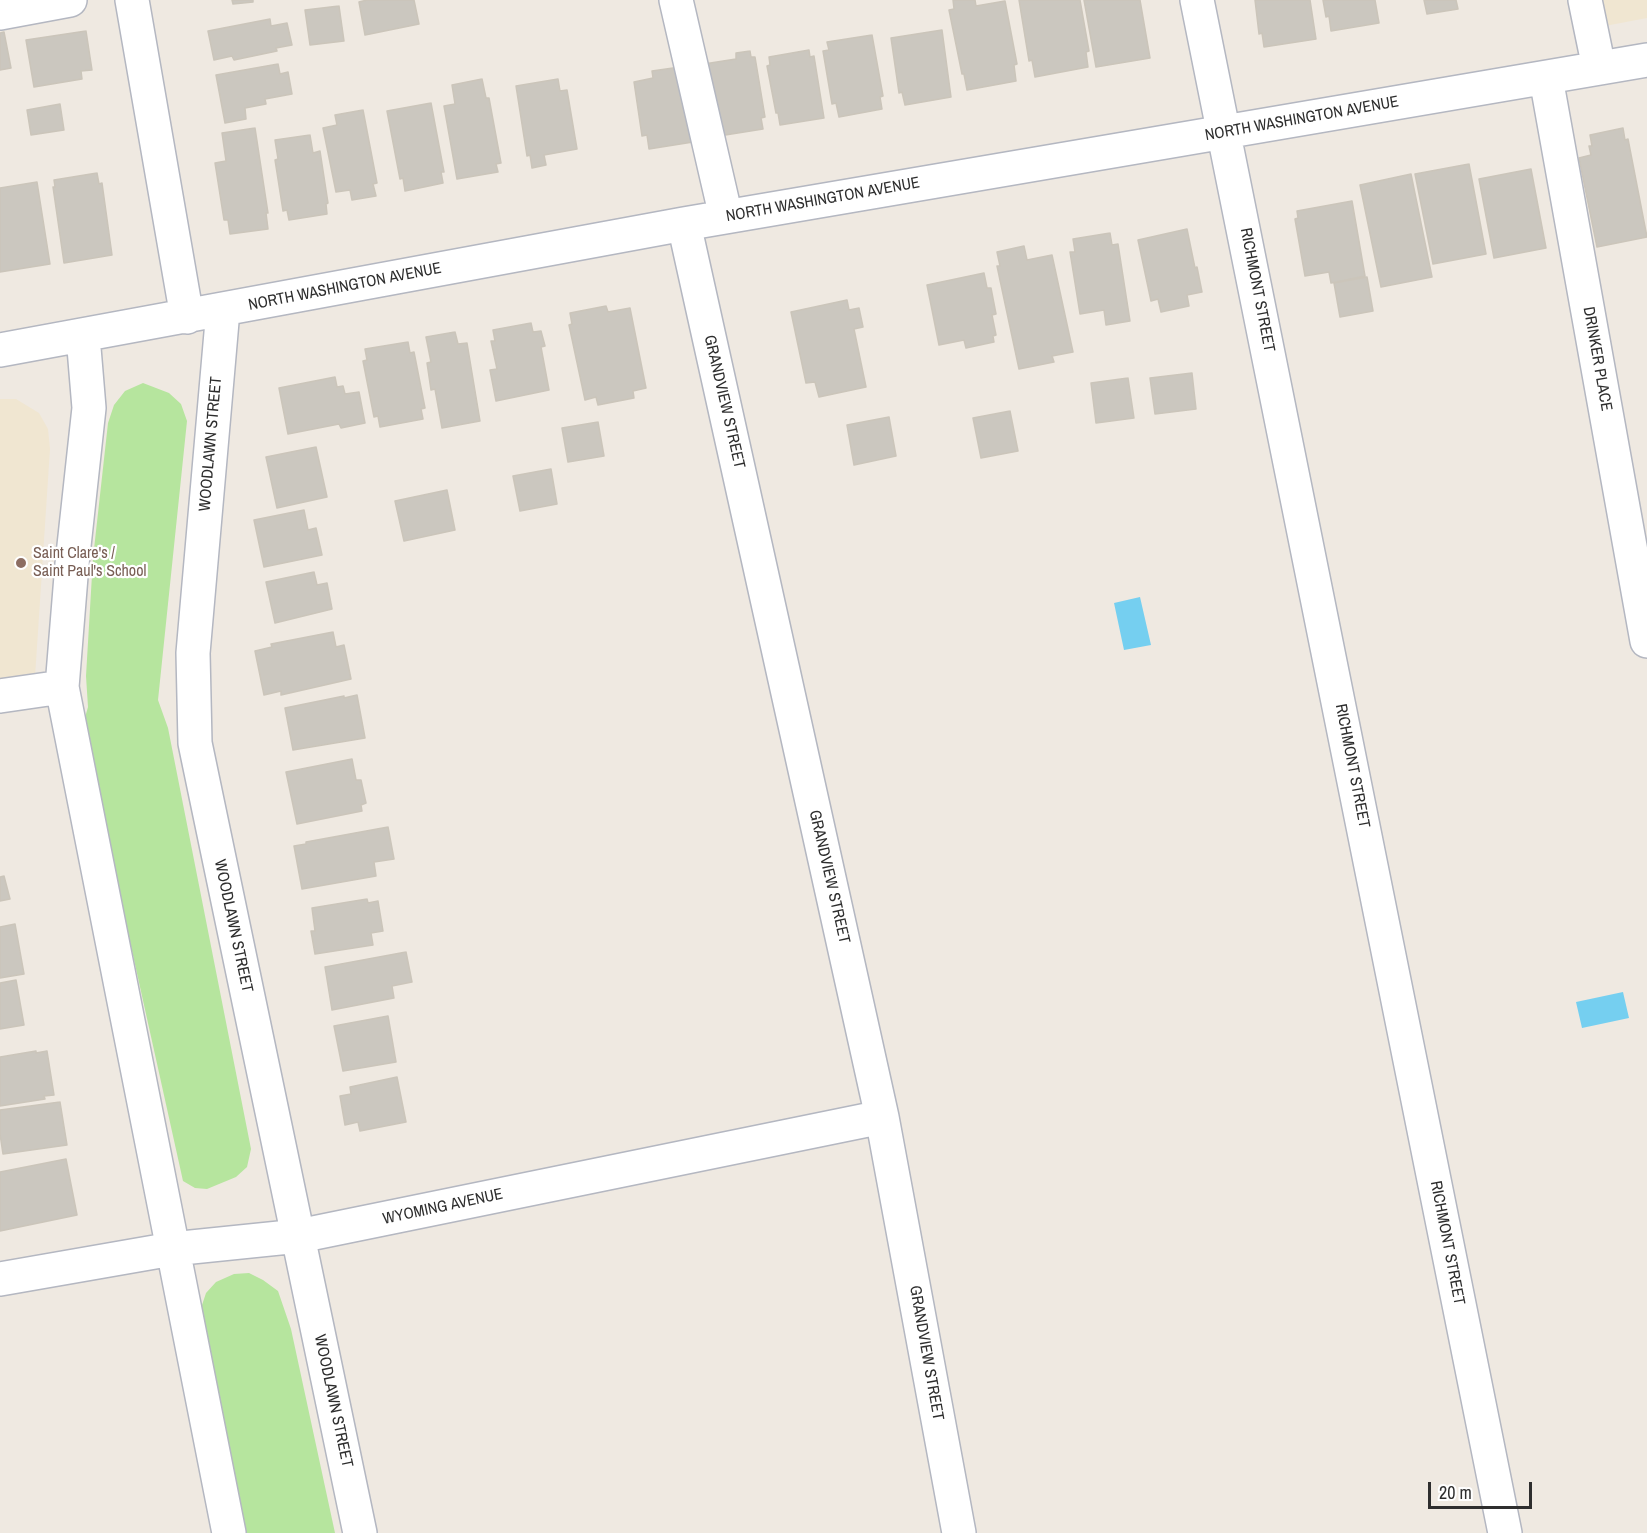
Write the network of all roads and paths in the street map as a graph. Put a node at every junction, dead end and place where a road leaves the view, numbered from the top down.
1 (70, 0) edge
2 (132, 0) edge
3 (676, 0) edge
4 (1197, 0) edge
5 (1585, 0) edge
6 (0, 13) edge
7 (1647, 60) edge
8 (1599, 68) junction
9 (1546, 78) junction
10 (1225, 132) junction
11 (726, 217) junction
12 (684, 224) junction
13 (223, 310) junction
14 (187, 317) junction
15 (83, 336) junction
16 (0, 350) edge
17 (1647, 640) edge
18 (62, 687) junction
19 (0, 696) edge
20 (882, 1117) junction
21 (299, 1236) junction
22 (172, 1249) junction
23 (0, 1278) edge
24 (229, 1533) edge
25 (360, 1533) edge
26 (959, 1533) edge
27 (1505, 1533) edge

1 - 6 street
2 - 14 street
3 - 11 street
4 - 10 street, RICHMONT STREET
5 - 8 street
7 - 8 street, NORTH WASHINGTON AVENUE
8 - 9 street, NORTH WASHINGTON AVENUE
9 - 10 street, NORTH WASHINGTON AVENUE
9 - 17 street, DRINKER PLACE
10 - 11 street, NORTH WASHINGTON AVENUE
10 - 27 street, RICHMONT STREET
11 - 12 street, NORTH WASHINGTON AVENUE
12 - 13 street, NORTH WASHINGTON AVENUE
12 - 20 street, GRANDVIEW STREET
13 - 14 street, NORTH WASHINGTON AVENUE
13 - 21 street, WOODLAWN STREET
14 - 15 street, NORTH WASHINGTON AVENUE
15 - 16 street, NORTH WASHINGTON AVENUE
15 - 18 street
18 - 19 street
18 - 22 street
20 - 21 street, WYOMING AVENUE
20 - 26 street, GRANDVIEW STREET
21 - 22 street, WYOMING AVENUE
21 - 25 street, WOODLAWN STREET
22 - 23 street, WYOMING AVENUE
22 - 24 street

